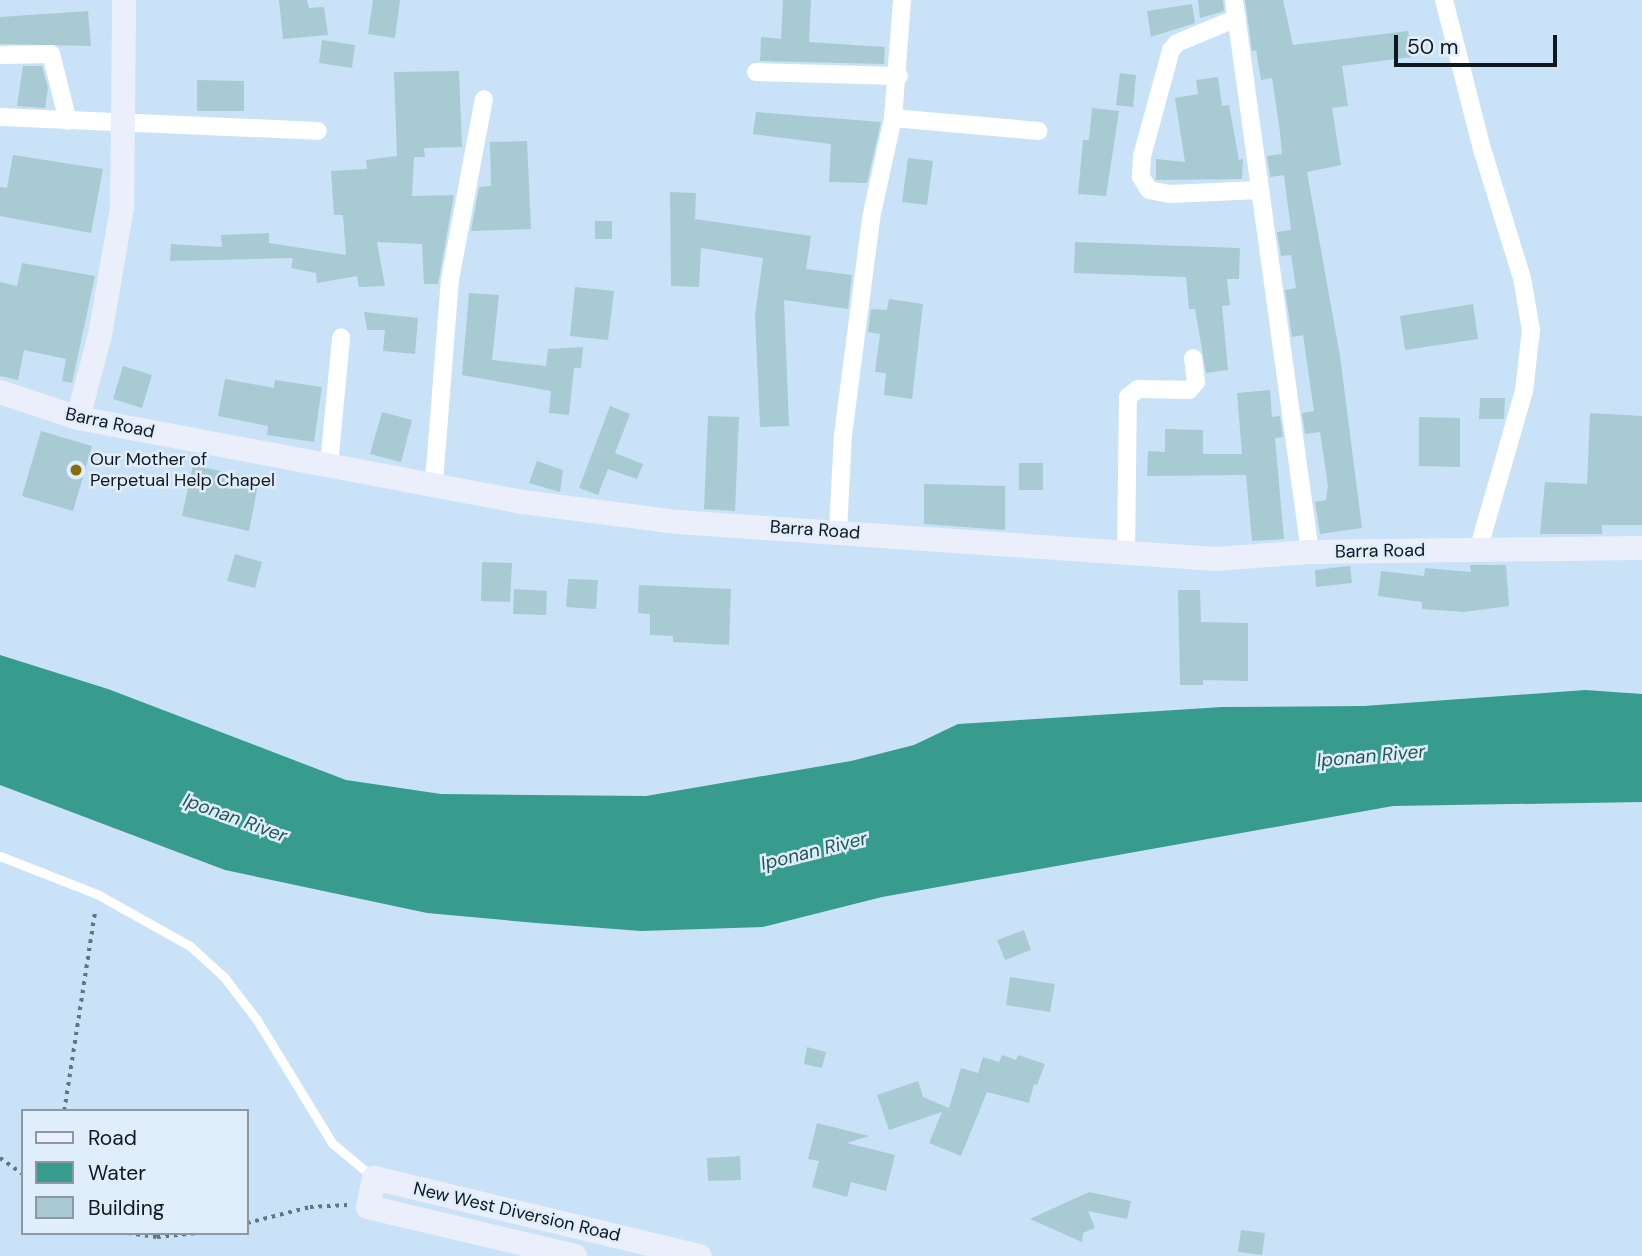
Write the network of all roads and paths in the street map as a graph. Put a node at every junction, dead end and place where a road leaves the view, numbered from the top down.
1 (124, 0) edge
2 (902, 0) edge
3 (1444, 0) edge
4 (1236, 9) edge
5 (4, 55) dead end
6 (756, 72) dead end
7 (899, 76) junction
8 (484, 99) dead end
9 (0, 117) edge
10 (893, 118) junction
11 (68, 121) junction
12 (124, 125) junction
13 (318, 131) dead end
14 (1038, 131) dead end
15 (1259, 190) junction
16 (341, 338) dead end
17 (1193, 358) dead end
18 (0, 392) edge
19 (78, 418) junction
20 (329, 465) junction
21 (434, 482) junction
22 (838, 530) junction
23 (1642, 548) edge
24 (1478, 550) junction
25 (1310, 552) junction
26 (1126, 555) junction
27 (0, 856) edge
28 (97, 894) junction
29 (64, 1109) edge
30 (0, 1158) edge
31 (21, 1173) edge
32 (374, 1178) junction
33 (368, 1207) junction
34 (248, 1223) edge
35 (142, 1235) edge
36 (178, 1235) edge
37 (575, 1256) edge
38 (700, 1256) edge

1 - 12 street
2 - 7 street
3 - 24 street
4 - 15 street
4 - 15 street
5 - 11 street
6 - 7 street
7 - 10 street
8 - 21 street
9 - 11 street
10 - 14 street
10 - 22 street
11 - 12 street
12 - 13 street
12 - 19 street
15 - 25 street
16 - 20 street
17 - 26 street
18 - 19 street, Barra Road
19 - 20 street, Barra Road
20 - 21 street, Barra Road
21 - 22 street, Barra Road
22 - 26 street, Barra Road
23 - 24 street, Barra Road
24 - 25 street, Barra Road
25 - 26 street, Barra Road
27 - 28 lane
28 - 29 path
28 - 32 lane
30 - 31 path
32 - 33 street
32 - 38 street, New West Diversion Road
33 - 34 path
33 - 37 street, New West Diversion Road
35 - 36 path

